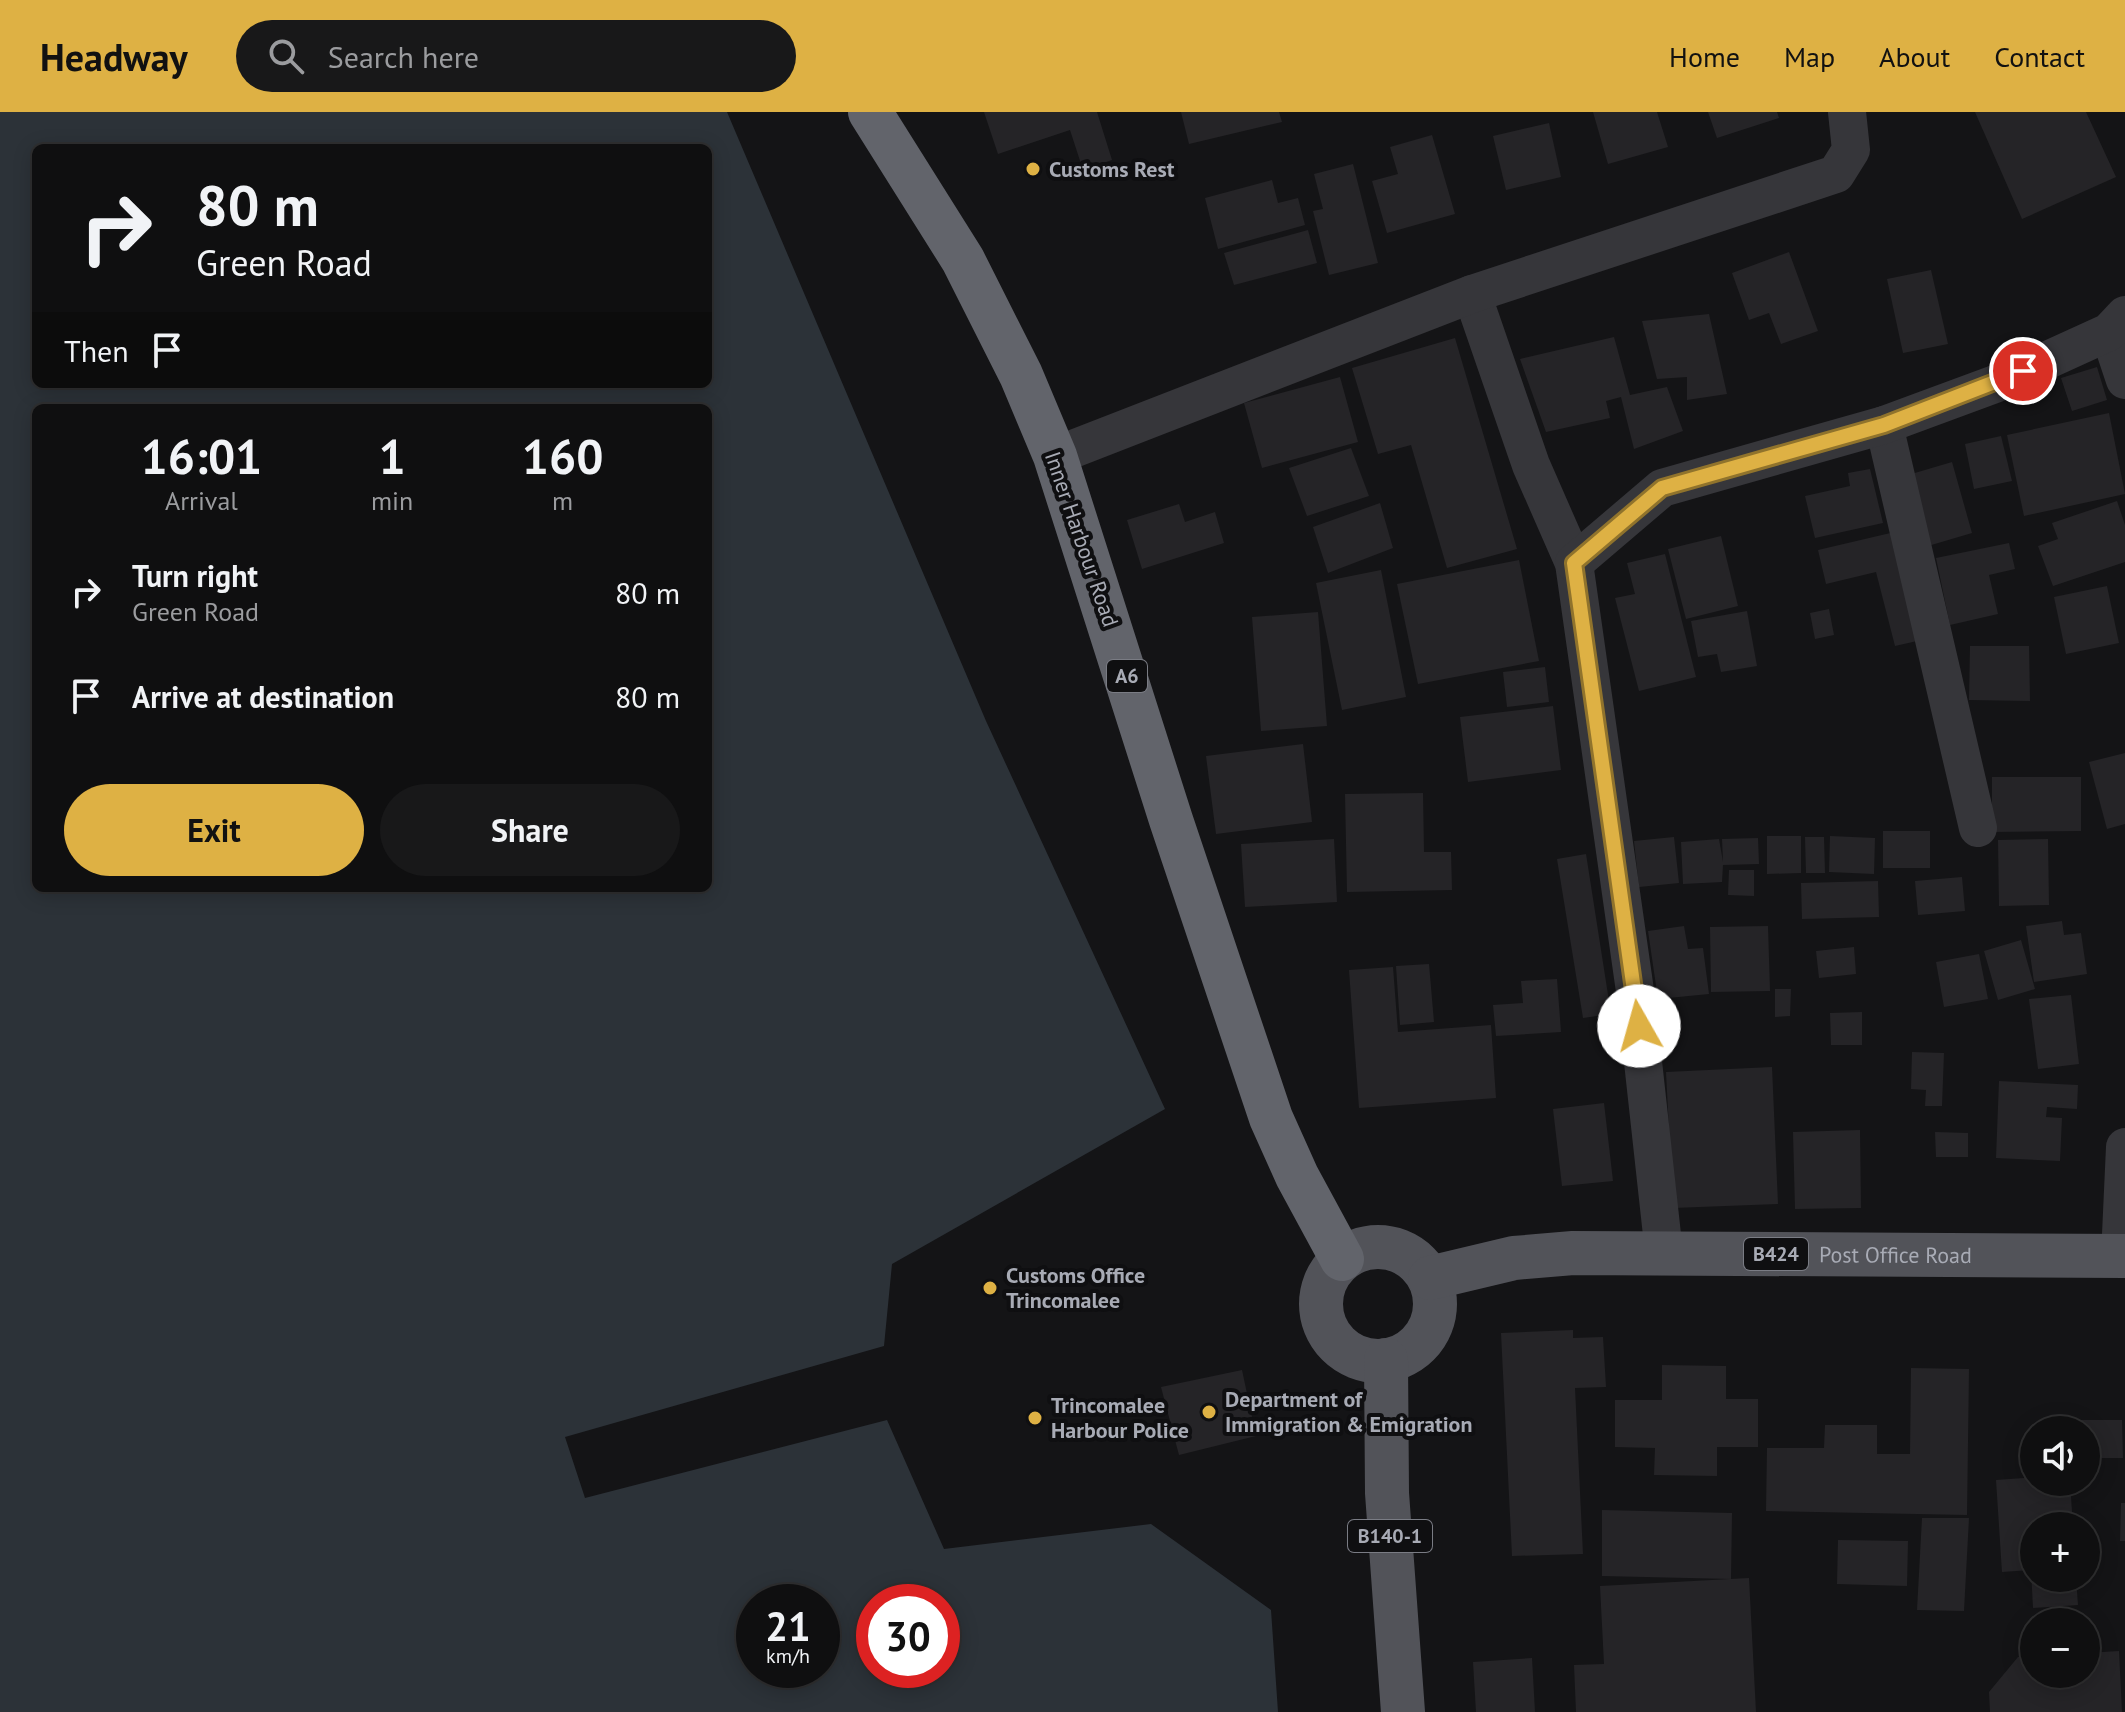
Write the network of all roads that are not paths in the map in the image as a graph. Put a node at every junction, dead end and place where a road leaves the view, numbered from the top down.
1 (870, 112) edge
2 (1847, 112) edge
3 (1472, 294) junction
4 (2117, 323) edge
5 (2125, 380) edge
6 (1884, 425) junction
7 (1055, 456) junction
8 (1574, 563) junction
9 (1978, 828) dead end
10 (2125, 1147) edge
11 (1664, 1253) junction
12 (2123, 1256) edge
13 (1342, 1259) junction
14 (1430, 1278) junction
15 (1386, 1360) junction
16 (1403, 1712) edge

1 - 7 highway, Inner Harbour Road / A6
2 - 3 street
3 - 7 street
3 - 8 street
4 - 5 street
4 - 6 street
6 - 8 street
6 - 9 street
7 - 13 highway, Inner Harbour Road / A6
8 - 11 street
10 - 12 street
11 - 12 main road, Post Office Road / B424
11 - 14 main road, Post Office Road / B424
13 - 14 main road
13 - 15 main road
14 - 15 main road
15 - 16 main road, B140-1

